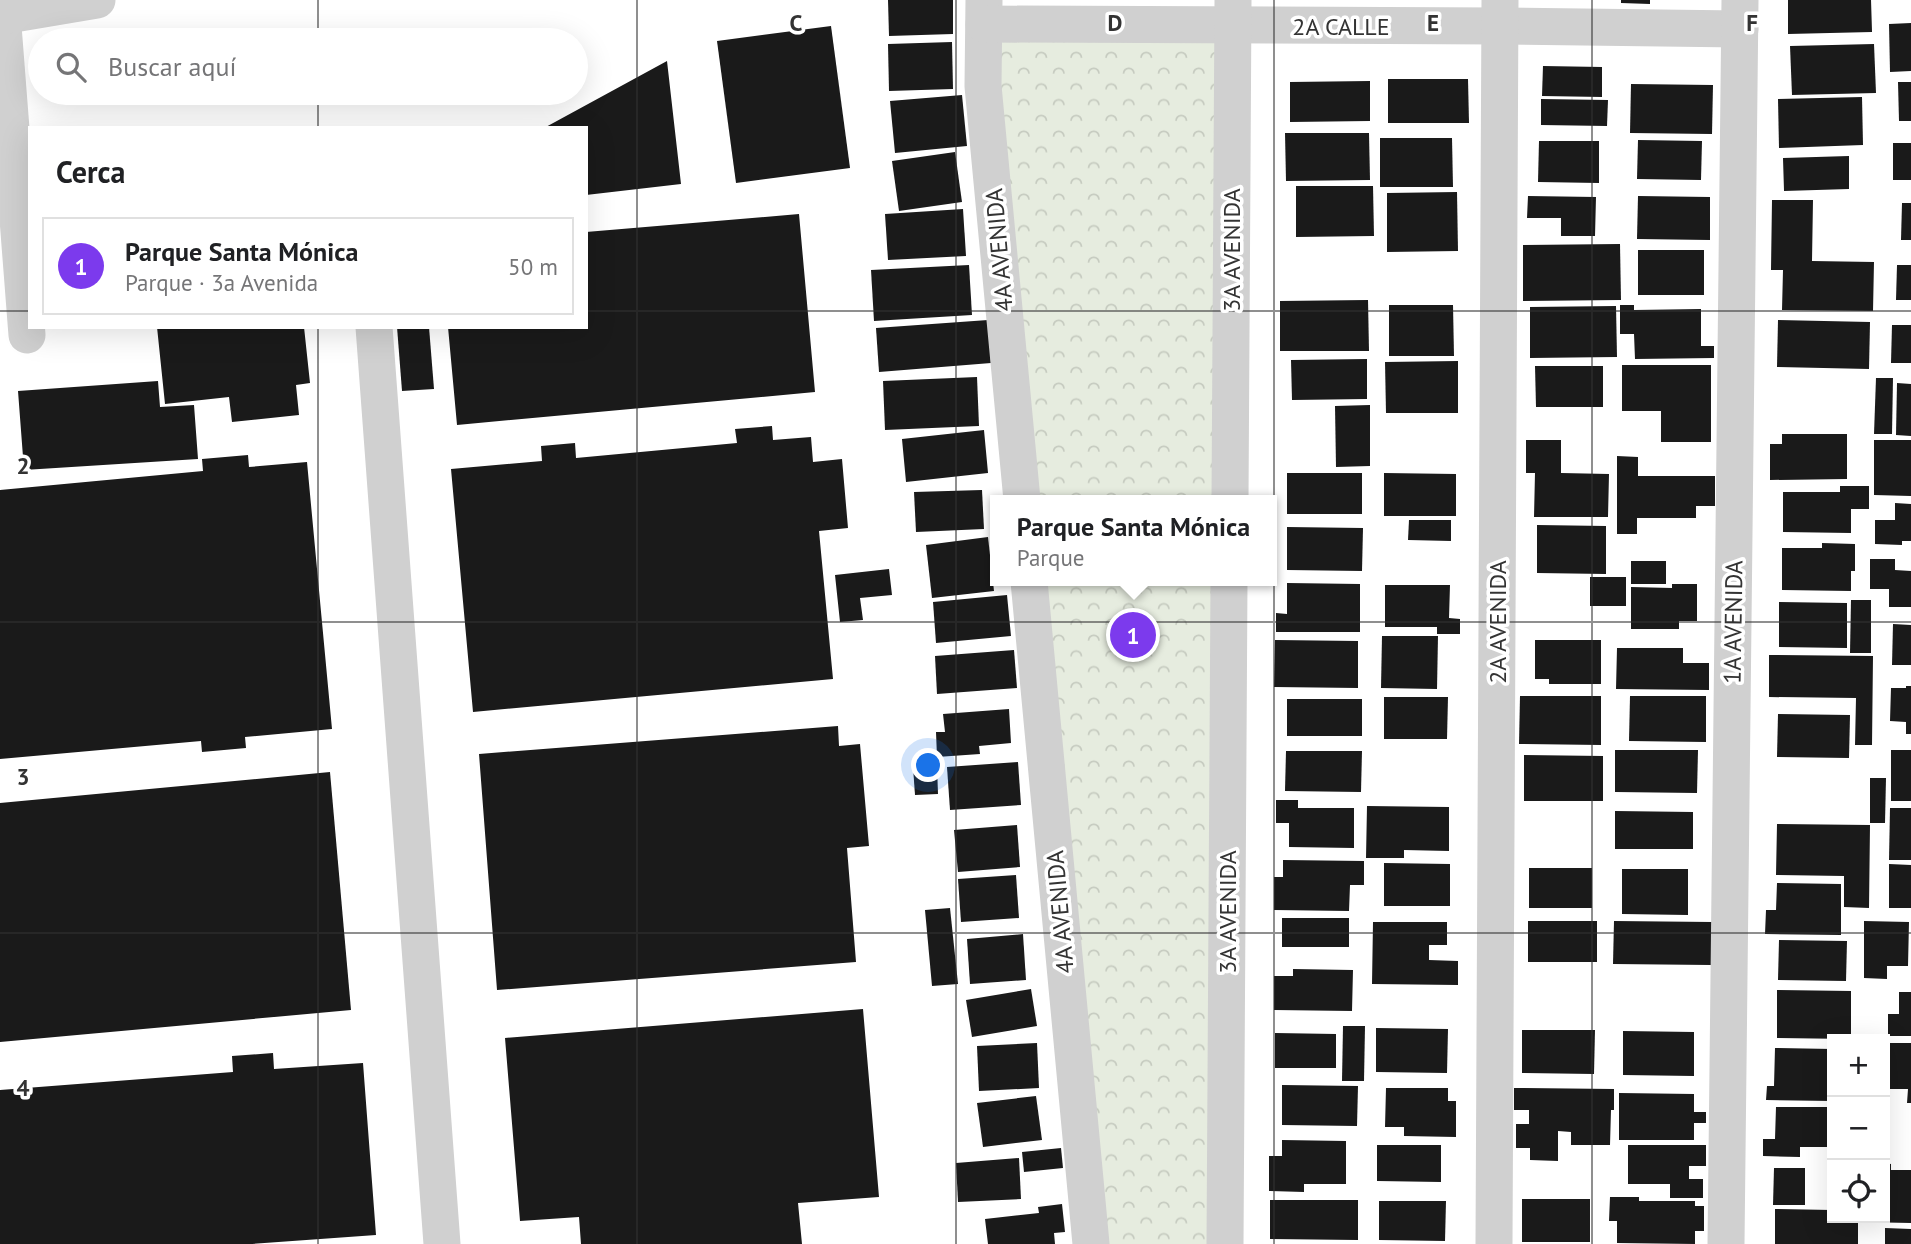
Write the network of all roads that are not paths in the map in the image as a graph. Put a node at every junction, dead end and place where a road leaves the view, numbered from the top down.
1 (97, 0) edge
2 (2, 8) edge
3 (984, 12) edge
4 (1233, 13) edge
5 (1500, 13) edge
6 (1740, 15) edge
7 (374, 329) edge
8 (27, 335) dead end
9 (1022, 495) edge
10 (1230, 495) edge
11 (1029, 586) edge
12 (1229, 586) edge
13 (443, 1244) edge
14 (1091, 1244) edge
15 (1225, 1244) edge
16 (1494, 1244) edge
17 (1726, 1244) edge

1 - 2 street
2 - 8 street
3 - 4 street, 2A CALLE
3 - 9 street, 4A AVENIDA
4 - 5 street, 2A CALLE
4 - 10 street, 3A AVENIDA
5 - 6 street, 2A CALLE
5 - 16 street, 2A AVENIDA
6 - 17 street, 1A AVENIDA
7 - 13 street
11 - 14 street, 4A AVENIDA
12 - 15 street, 3A AVENIDA

